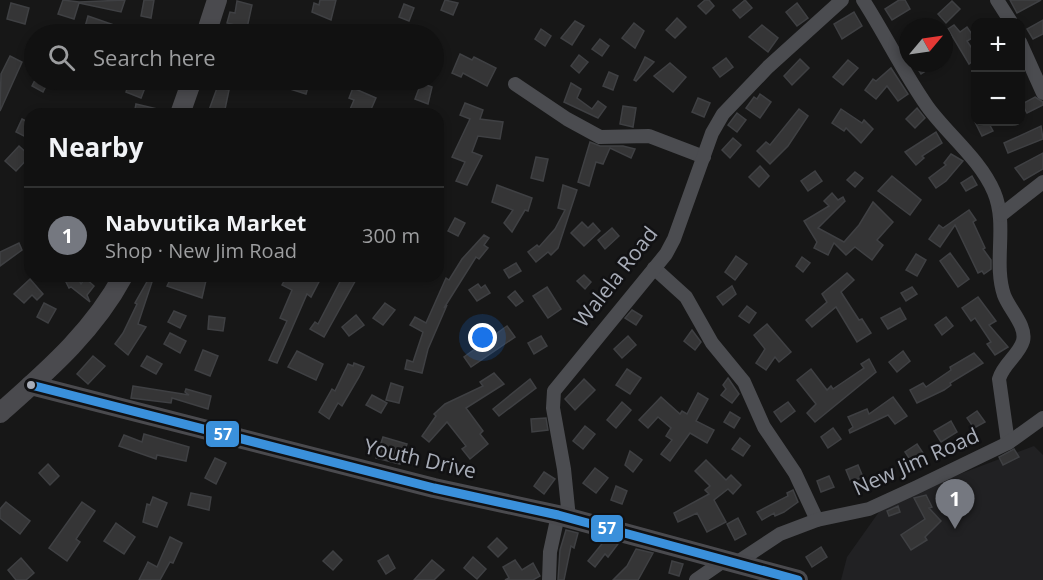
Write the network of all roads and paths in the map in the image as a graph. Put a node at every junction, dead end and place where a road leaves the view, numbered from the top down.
1 (217, 0) edge
2 (842, 0) edge
3 (863, 0) edge
4 (997, 0) edge
5 (1008, 18) edge
6 (209, 24) edge
7 (1025, 53) edge
8 (515, 84) dead end
9 (188, 90) edge
10 (1043, 93) edge
11 (182, 108) edge
12 (704, 157) junction
13 (1043, 182) edge
14 (1001, 215) junction
15 (654, 268) junction
16 (120, 282) edge
17 (31, 385) junction
18 (0, 413) edge
19 (1043, 418) edge
20 (1008, 443) junction
21 (563, 516) junction
22 (817, 520) junction
23 (731, 562) junction
24 (549, 580) edge
25 (696, 580) edge
26 (798, 580) edge

1 - 6 street
2 - 12 street, Walela Road
3 - 14 street
4 - 5 street
7 - 10 street
8 - 12 street
9 - 11 street
12 - 15 street, Walela Road
13 - 14 street
14 - 20 street
15 - 21 street, Walela Road
15 - 22 street
16 - 17 street
17 - 18 street
17 - 21 street, Youth Drive
19 - 20 street, New Jim Road
20 - 22 street, New Jim Road
21 - 23 street, Youth Drive
21 - 24 street, Walela Road
22 - 23 street, New Jim Road
23 - 25 street, New Jim Road
23 - 26 street, Youth Drive

